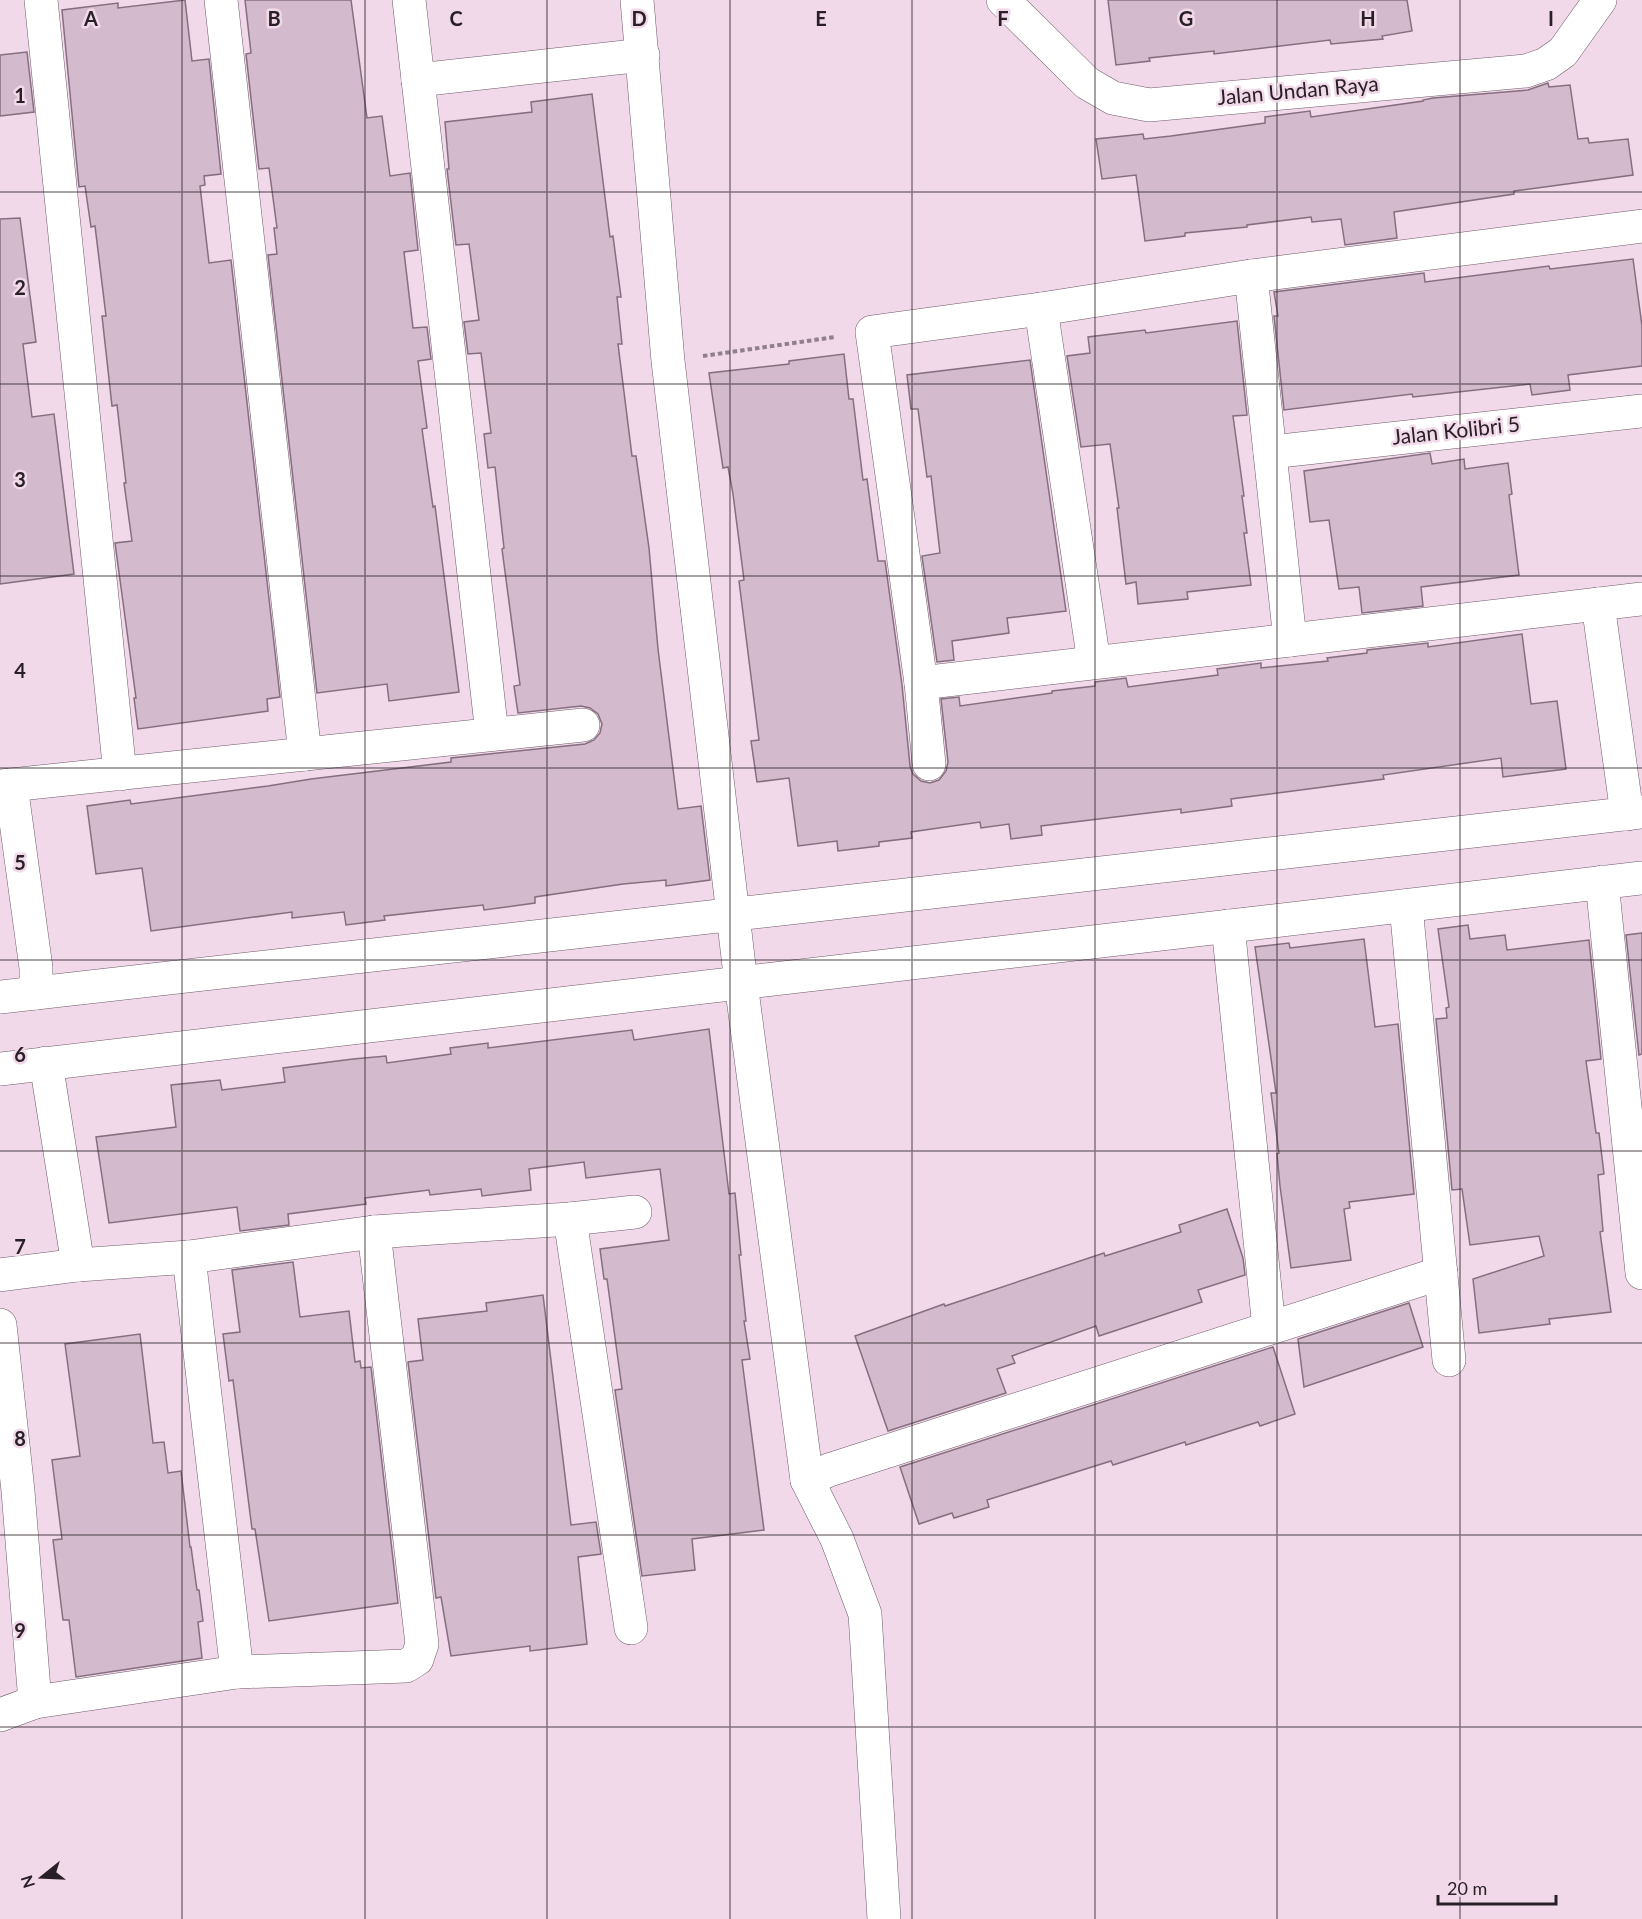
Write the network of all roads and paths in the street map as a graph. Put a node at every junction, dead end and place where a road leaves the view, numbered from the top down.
1 (41, 0) edge
2 (221, 0) edge
3 (409, 0) edge
4 (637, 0) edge
5 (1003, 0) edge
6 (1600, 0) edge
7 (643, 55) junction
8 (418, 80) junction
9 (1642, 226) edge
10 (1251, 276) junction
11 (1041, 309) junction
12 (872, 332) junction
13 (668, 362) junction
14 (1642, 411) edge
15 (1270, 452) junction
16 (1642, 599) edge
17 (1598, 604) junction
18 (1290, 640) junction
19 (1094, 662) junction
20 (921, 683) junction
21 (583, 725) dead end
22 (492, 735) junction
23 (305, 754) junction
24 (929, 764) dead end
25 (120, 774) junction
26 (6, 785) edge
27 (1635, 813) edge
28 (1642, 878) edge
29 (1602, 882) junction
30 (1406, 906) junction
31 (734, 914) junction
32 (1228, 926) junction
33 (741, 983) junction
34 (36, 993) junction
35 (0, 997) edge
36 (46, 1063) junction
37 (0, 1068) edge
38 (635, 1212) dead end
39 (570, 1220) junction
40 (374, 1232) junction
41 (189, 1257) junction
42 (78, 1266) junction
43 (1441, 1273) junction
44 (1642, 1273) edge
45 (0, 1275) edge
46 (0, 1325) edge
47 (1269, 1328) junction
48 (1449, 1360) dead end
49 (807, 1480) junction
50 (631, 1628) dead end
51 (237, 1672) junction
52 (35, 1702) junction
53 (0, 1715) edge
54 (884, 1919) edge

1 - 25 street
2 - 23 street
3 - 8 street
4 - 7 street
5 - 6 street, Jalan Undan Raya
7 - 8 street
7 - 13 street
8 - 22 street
9 - 10 street
10 - 11 street
10 - 15 street
11 - 12 street
11 - 19 street
12 - 13 path
12 - 20 street
13 - 31 street
14 - 15 street, Jalan Kolibri 5
15 - 18 street
16 - 17 street
17 - 18 street
17 - 27 street
18 - 19 street
19 - 20 street
20 - 24 street
21 - 22 street
22 - 23 street
23 - 25 street
25 - 26 street
26 - 34 street
27 - 31 street
28 - 29 street
29 - 30 street
29 - 44 street
30 - 32 street
30 - 43 street
31 - 33 street
31 - 34 street
32 - 33 street
32 - 47 street
33 - 36 street
33 - 49 street
34 - 35 street
36 - 37 street
36 - 42 street
38 - 39 street
39 - 40 street
39 - 50 street
40 - 41 street
40 - 51 street
41 - 42 street
41 - 51 street
42 - 45 street
43 - 47 street
43 - 48 street
46 - 52 street
47 - 49 street
49 - 54 street
51 - 52 street
52 - 53 street

